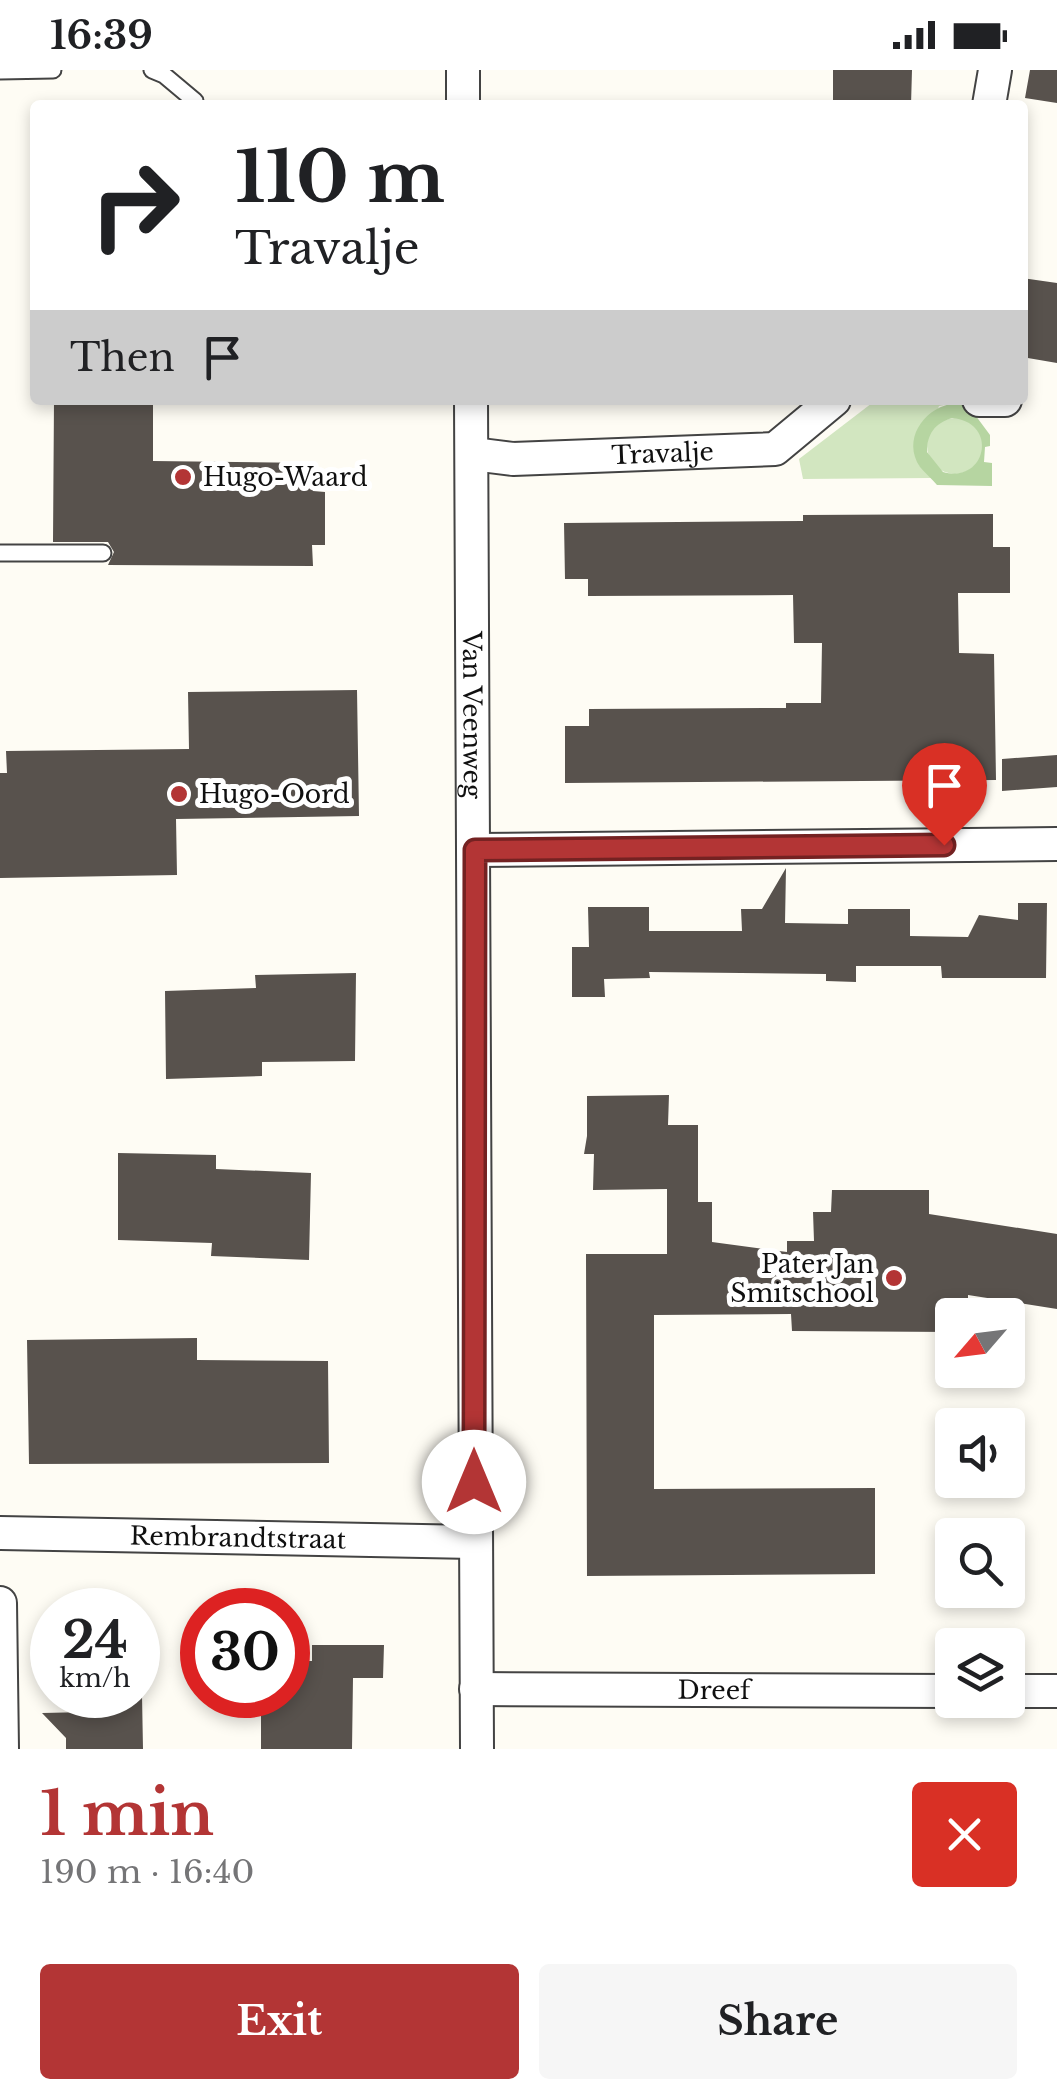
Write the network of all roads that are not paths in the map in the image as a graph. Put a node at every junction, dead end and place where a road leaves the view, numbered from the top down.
1 (53, 70) edge
2 (152, 70) edge
3 (463, 70) edge
4 (995, 70) edge
5 (0, 71) edge
6 (194, 100) edge
7 (462, 100) edge
8 (989, 100) edge
9 (470, 405) edge
10 (828, 405) edge
11 (472, 454) junction
12 (103, 552) dead end
13 (0, 553) edge
14 (1057, 844) edge
15 (475, 850) junction
16 (0, 1533) edge
17 (474, 1542) junction
18 (0, 1603) edge
19 (476, 1689) junction
20 (935, 1691) edge
21 (1025, 1691) edge
22 (1057, 1692) edge
23 (2, 1749) edge
24 (477, 1749) edge

1 - 5 lane
2 - 6 lane
3 - 7 street
4 - 8 street
9 - 11 street, Van Veenweg
10 - 11 street, Travalje
11 - 15 street, Van Veenweg
12 - 13 lane
14 - 15 street
15 - 17 street, Van Veenweg
16 - 17 street, Rembrandtstraat
17 - 19 street, Van Veenweg
18 - 23 street
19 - 20 street, Dreef
19 - 24 street, Van Veenweg
21 - 22 street

